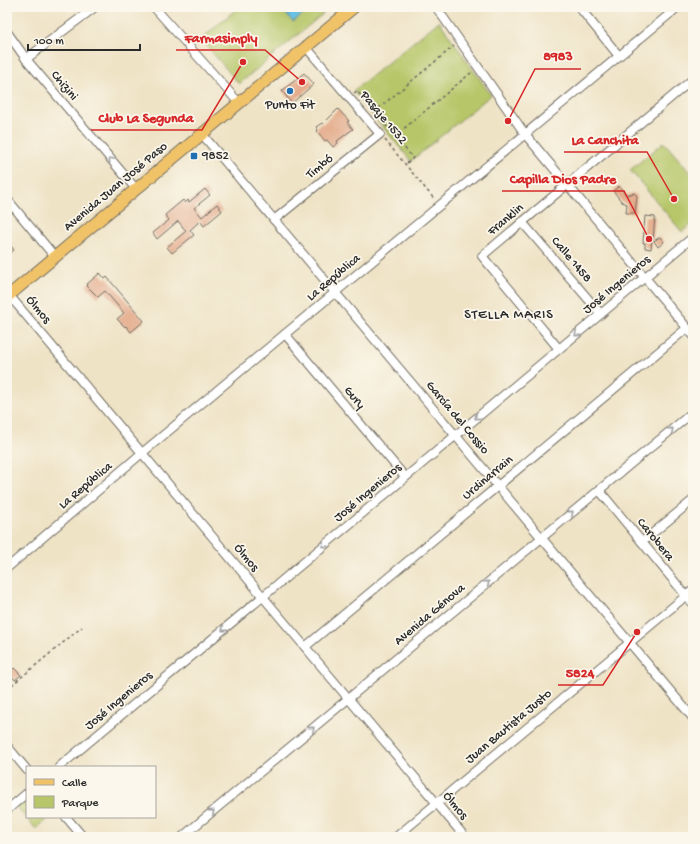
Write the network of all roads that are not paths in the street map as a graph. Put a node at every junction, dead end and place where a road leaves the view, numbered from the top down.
1 (95, 7) edge
2 (154, 7) edge
3 (354, 7) edge
4 (436, 7) edge
5 (579, 7) edge
6 (678, 7) edge
7 (7, 32) edge
8 (306, 47) junction
9 (619, 56) junction
10 (26, 59) junction
11 (693, 79) edge
12 (239, 103) junction
13 (202, 134) junction
14 (380, 134) joint
15 (526, 134) junction
16 (568, 184) junction
17 (136, 189) junction
18 (7, 199) edge
19 (274, 220) junction
20 (522, 222) junction
21 (693, 238) edge
22 (55, 257) junction
23 (645, 277) junction
24 (336, 292) junction
25 (8, 296) edge
26 (601, 314) junction
27 (687, 328) junction
28 (285, 334) junction
29 (693, 335) edge
30 (559, 349) junction
31 (693, 412) edge
32 (456, 435) junction
33 (142, 453) junction
34 (405, 477) junction
35 (498, 486) junction
36 (599, 490) junction
37 (693, 500) edge
38 (541, 538) junction
39 (642, 542) junction
40 (7, 568) edge
41 (693, 590) edge
42 (263, 596) junction
43 (686, 596) junction
44 (693, 604) edge
45 (629, 643) junction
46 (305, 646) junction
47 (348, 698) junction
48 (693, 718) edge
49 (7, 746) edge
50 (60, 766) edge
51 (26, 769) edge
52 (26, 794) edge
53 (436, 803) junction
54 (7, 810) edge
55 (67, 818) edge
56 (83, 837) edge
57 (182, 837) edge
58 (396, 837) edge
59 (465, 837) edge

1 - 10 street
2 - 12 street
3 - 8 main road, Avenida Juan José Paso
4 - 15 street
5 - 9 street
6 - 9 street, La República
7 - 10 street, Chizini
8 - 12 main road, Avenida Juan José Paso
8 - 14 street, Pasaje 1532
9 - 15 street, La República
17 -> 10 street, Chizini
11 - 16 street, Franklin
12 - 13 main road, Avenida Juan José Paso
13 - 17 main road, Avenida Juan José Paso
13 - 19 street, García del Cossio
14 - 19 street, Timbó
15 - 16 street
15 - 24 street, La República
16 - 20 street, Franklin
16 - 23 street
17 - 22 main road, Avenida Juan José Paso
18 - 22 street
19 - 24 street, García del Cossio
20 - 26 street, Calle 1458
20 - 30 street, Franklin
21 - 23 street, José Ingenieros
22 - 25 main road, Avenida Juan José Paso
23 - 26 street, José Ingenieros
23 - 27 street
24 - 28 street, La República
24 - 32 street, García del Cossio
25 - 33 street, Ólmos
26 -> 30 street, José Ingenieros
27 - 29 street
27 - 35 street, Urdinarrain
28 - 33 street, La República
28 - 34 street, Gury
30 -> 32 street, José Ingenieros
36 -> 31 street, Avenida Génova
32 - 34 street, José Ingenieros
32 - 35 street, García del Cossio
33 - 40 street, La República
33 - 42 street, Ólmos
34 -> 42 street, José Ingenieros
35 - 38 street, García del Cossio
35 - 46 street, Urdinarrain
38 -> 36 street, Avenida Génova
36 - 39 street, Carobera
37 - 39 street
38 - 45 street, García del Cossio
47 -> 38 street, Avenida Génova
39 - 43 street, Carobera
41 - 43 street, Juan Bautista Justo
42 - 46 street, Ólmos
42 -> 50 street, José Ingenieros
43 - 44 street, Carobera
43 - 45 street, Juan Bautista Justo
45 - 48 street, García del Cossio
45 - 53 street, Juan Bautista Justo
46 - 47 street, Ólmos
47 - 53 street, Ólmos
57 -> 47 street, Avenida Génova
49 - 51 street
52 - 54 street
53 - 58 street, Juan Bautista Justo
53 - 59 street, Ólmos
55 - 56 street

